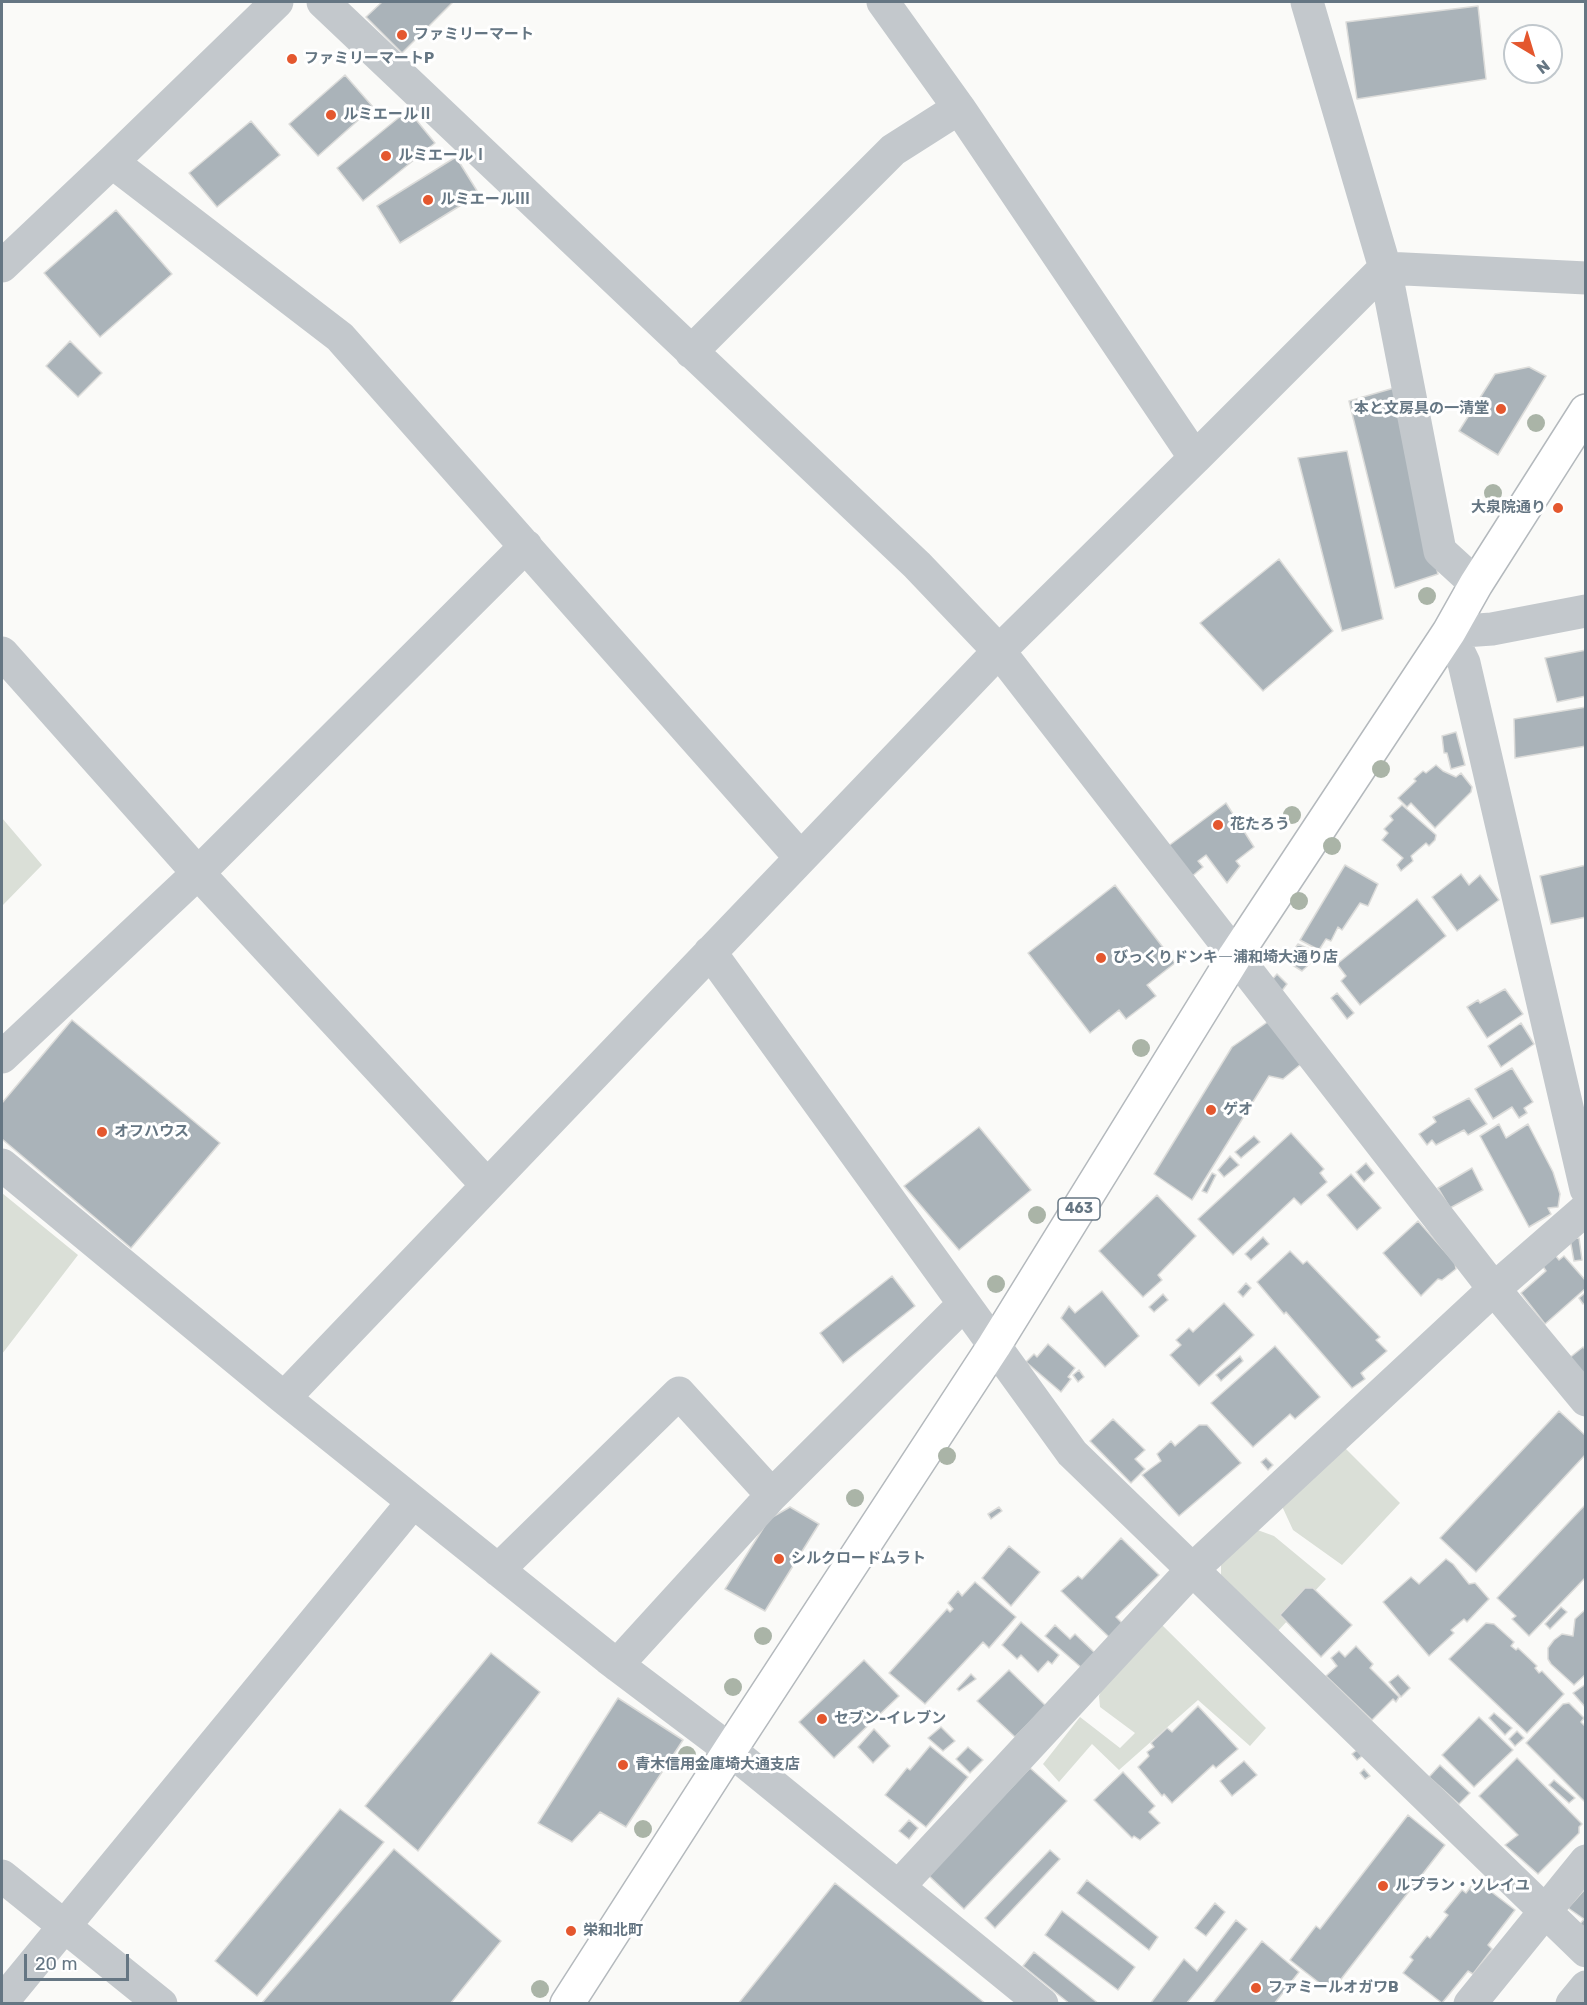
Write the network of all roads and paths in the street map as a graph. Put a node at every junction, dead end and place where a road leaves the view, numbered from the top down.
1 (277, 2) edge
2 (323, 2) edge
3 (883, 2) edge
4 (1307, 2) edge
5 (959, 108) junction
6 (112, 162) junction
7 (3, 261) edge
8 (1385, 268) junction
9 (1586, 278) edge
10 (691, 352) junction
11 (1586, 411) edge
12 (1195, 458) junction
13 (526, 546) junction
14 (1476, 584) junction
15 (1586, 611) edge
16 (1449, 632) junction
17 (999, 651) junction
18 (2, 653) edge
19 (800, 857) junction
20 (198, 873) junction
21 (710, 952) junction
22 (1235, 956) junction
23 (2, 1057) edge
24 (2, 1165) edge
25 (487, 1185) junction
26 (1586, 1189) edge
27 (1586, 1209) edge
28 (1494, 1289) junction
29 (964, 1304) junction
30 (994, 1346) junction
31 (284, 1398) junction
32 (1586, 1400) edge
33 (772, 1495) junction
34 (413, 1502) junction
35 (498, 1570) junction
36 (1192, 1570) junction
37 (617, 1665) junction
38 (730, 1750) junction
39 (1586, 1861) edge
40 (2, 1875) edge
41 (898, 1887) junction
42 (1544, 1911) junction
43 (64, 1926) junction
44 (1586, 1951) edge
45 (1586, 1987) edge
46 (2, 2002) edge
47 (161, 2004) edge
48 (567, 2004) edge
49 (1042, 2004) edge
50 (1470, 2004) edge
51 (1572, 2004) edge

1 - 6 street
2 - 10 street
3 - 5 street
4 - 8 street
5 - 10 street
5 - 12 street
6 - 7 street
6 - 13 street
8 - 9 street
8 - 12 street
8 - 14 street
10 - 17 street
11 - 14 highway, 463
12 - 17 street
13 - 19 street
13 - 20 street
14 - 16 highway, 463
15 - 16 street
16 - 22 highway, 463
16 - 26 street
17 - 19 street
17 - 22 street
18 - 20 street
19 - 21 street
20 - 23 street
20 - 25 street
21 - 25 street
21 - 29 street
22 - 28 street
22 - 30 highway, 463
24 - 31 street
25 - 31 street
27 - 28 street
28 - 32 street
28 - 36 street
29 - 30 street
29 - 33 street
30 - 36 street
30 - 38 highway, 463
31 - 34 street
33 - 35 street
33 - 37 street
34 - 35 street
34 - 43 street
35 - 37 street
36 - 41 street
36 - 42 street
37 - 38 street
38 - 41 street
38 - 48 highway, 463
39 - 42 street
40 - 43 street
41 - 49 street
42 - 44 street
42 - 50 street
43 - 46 street
43 - 47 street
45 - 51 street

